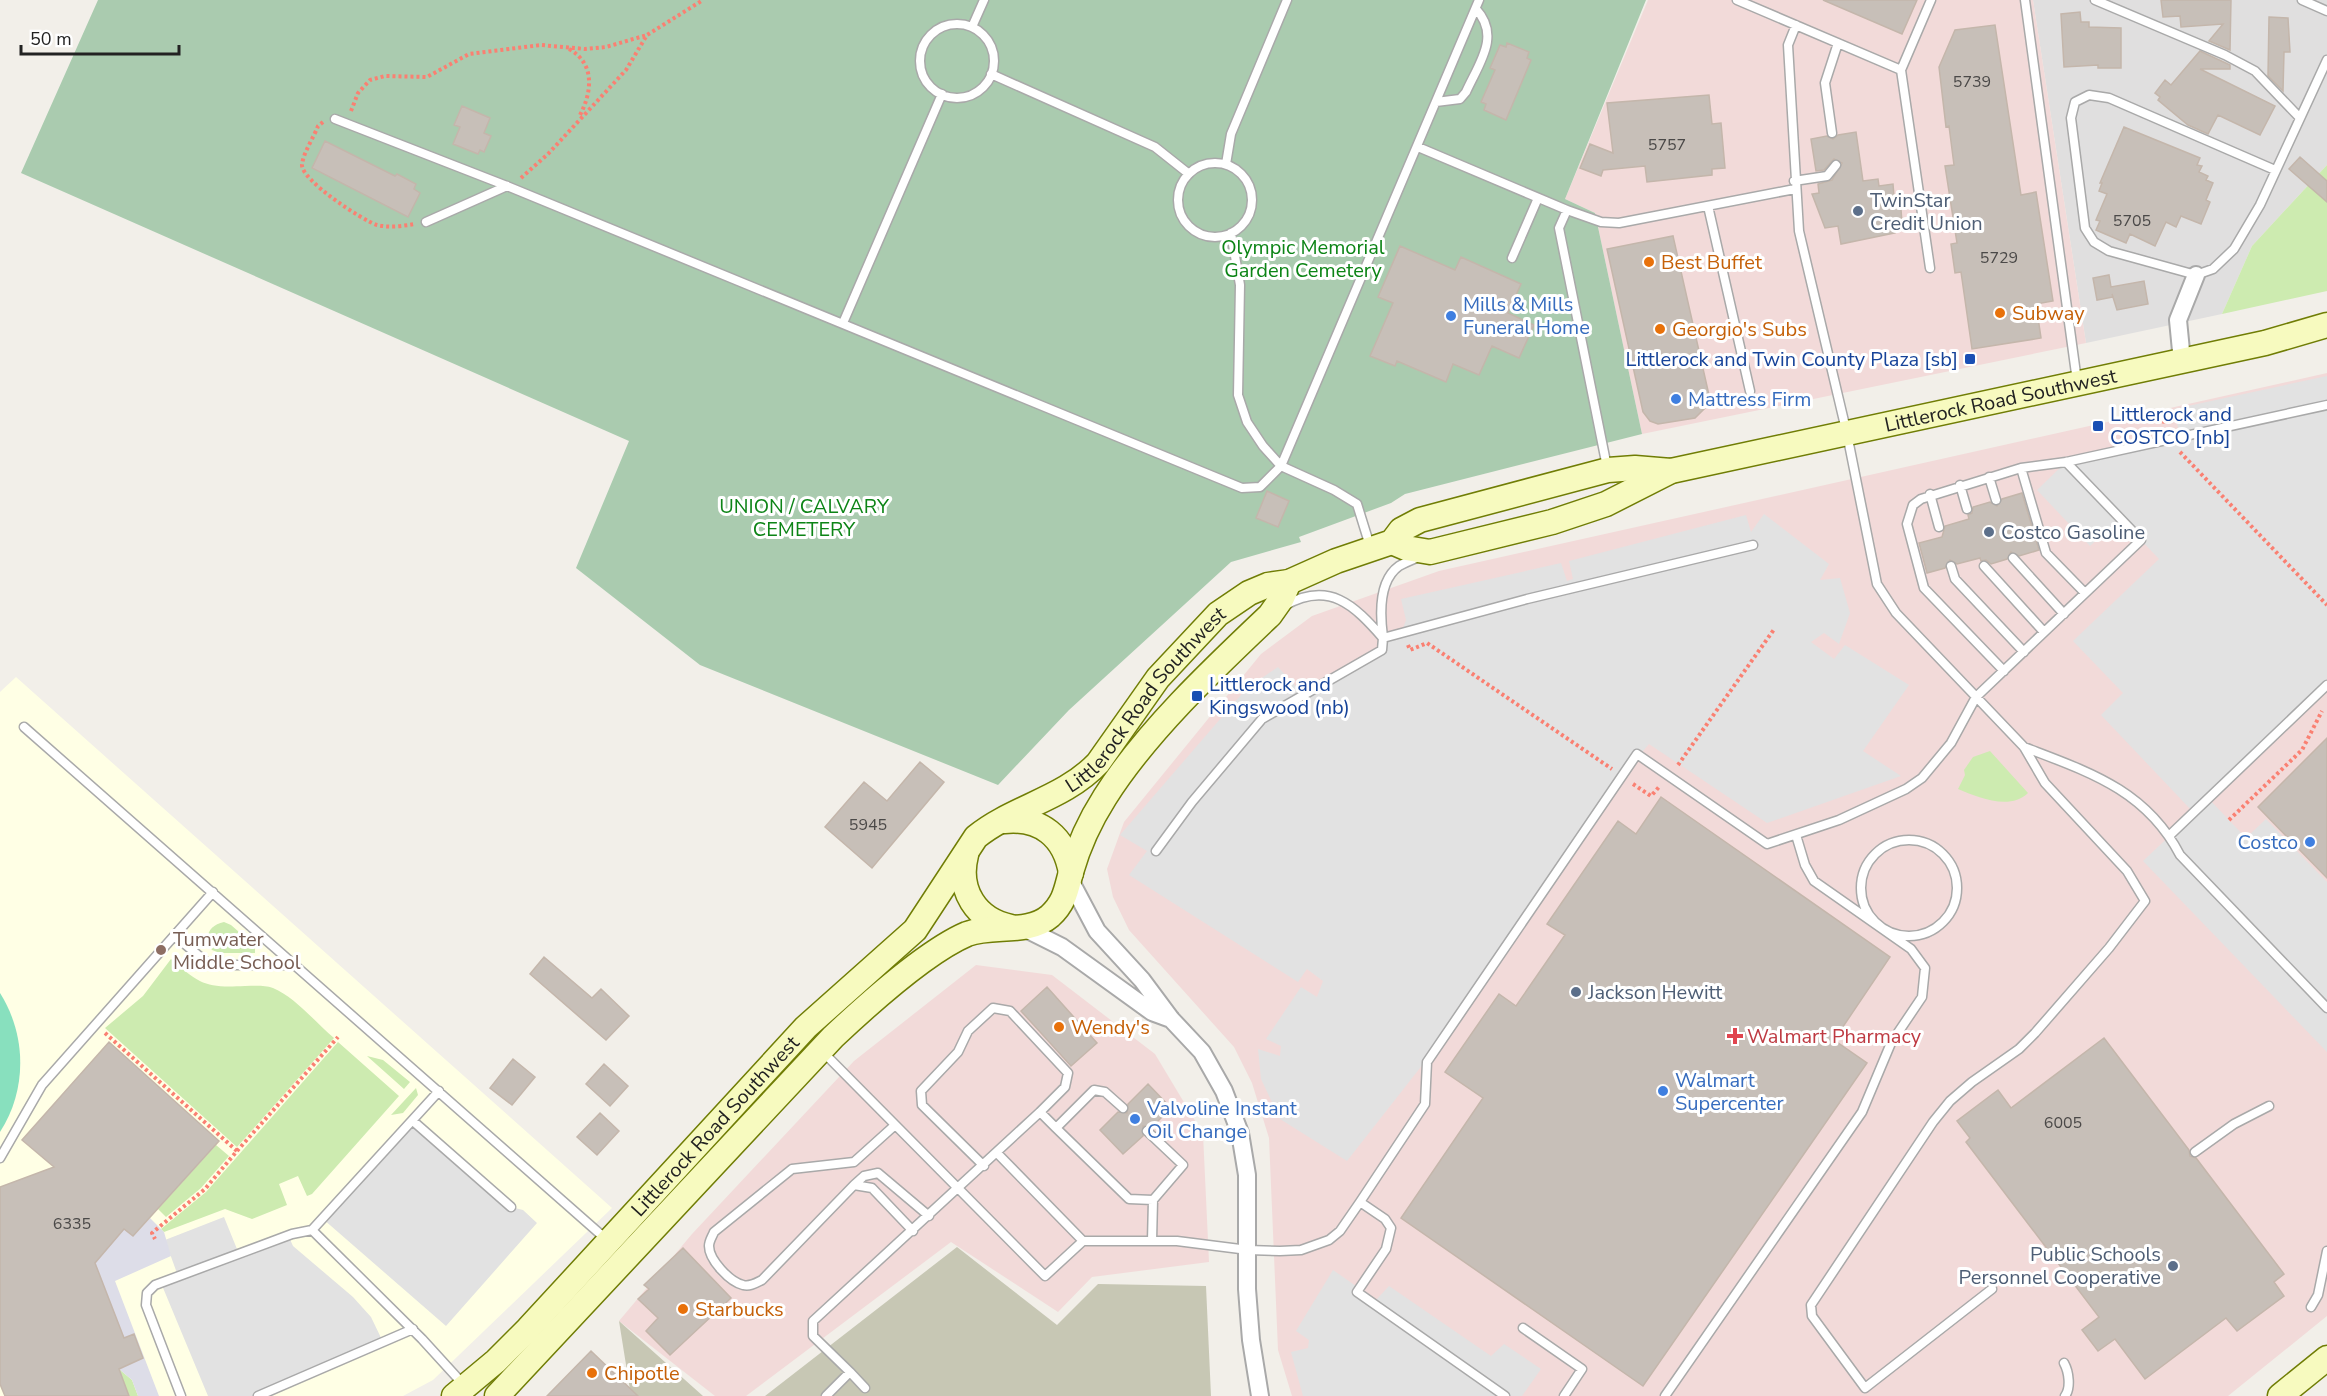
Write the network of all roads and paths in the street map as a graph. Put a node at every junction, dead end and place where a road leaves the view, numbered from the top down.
1 (703, 0) edge
2 (984, 0) edge
3 (1287, 0) edge
4 (1737, 0) edge
5 (1931, 0) edge
6 (2025, 0) edge
7 (2095, 0) edge
8 (2302, 0) edge
9 (1478, 4) edge
10 (2327, 11) edge
11 (1796, 25) junction
12 (972, 27) junction
13 (647, 35) junction
14 (1838, 43) junction
15 (565, 47) junction
16 (2327, 60) edge
17 (1901, 70) junction
18 (991, 74) junction
19 (942, 94) junction
20 (1437, 102) junction
21 (335, 118) joint
22 (2300, 118) junction
23 (346, 123) junction
24 (576, 123) junction
25 (1832, 133) dead end
26 (1418, 147) junction
27 (1226, 164) junction
28 (1836, 165) dead end
29 (2275, 170) junction
30 (1189, 174) junction
31 (1794, 185) junction
32 (507, 186) junction
33 (1538, 198) junction
34 (1708, 206) junction
35 (1567, 210) junction
36 (426, 222) joint
37 (1231, 234) junction
38 (1512, 258) dead end
39 (1930, 268) dead end
40 (2196, 275) junction
41 (843, 323) junction
42 (2327, 325) edge
43 (2182, 361) junction
44 (2077, 384) junction
45 (1750, 391) dead end
46 (2327, 405) edge
47 (2140, 415) dead end
48 (1847, 434) junction
49 (2168, 440) junction
50 (2066, 462) junction
51 (1281, 466) junction
52 (2021, 468) junction
53 (1608, 470) junction
54 (1671, 471) junction
55 (1989, 477) junction
56 (1960, 485) junction
57 (1930, 495) junction
58 (1996, 500) dead end
59 (1967, 509) dead end
60 (1939, 527) dead end
61 (1753, 544) dead end
62 (1382, 546) junction
63 (1430, 552) junction
64 (2013, 558) dead end
65 (1951, 566) dead end
66 (1984, 566) dead end
67 (1289, 582) junction
68 (2085, 593) junction
69 (2327, 605) edge
70 (2064, 614) junction
71 (1270, 615) junction
72 (1775, 628) dead end
73 (1402, 631) junction
74 (2044, 632) junction
75 (1383, 638) junction
76 (2024, 652) junction
77 (2004, 671) junction
78 (2327, 686) edge
79 (1976, 697) junction
80 (2327, 707) edge
81 (24, 727) dead end
82 (2024, 747) junction
83 (1622, 776) junction
84 (1668, 776) junction
85 (2229, 820) dead end
86 (1003, 821) junction
87 (1796, 835) junction
88 (2170, 835) junction
89 (968, 850) junction
90 (1156, 851) dead end
91 (1070, 876) junction
92 (213, 892) junction
93 (1019, 927) junction
94 (1881, 927) junction
95 (175, 936) junction
96 (295, 965) junction
97 (2327, 1008) edge
98 (1171, 1019) junction
99 (96, 1025) junction
100 (338, 1037) dead end
101 (821, 1050) junction
102 (439, 1091) junction
103 (2269, 1106) dead end
104 (1123, 1108) dead end
105 (1040, 1113) junction
106 (413, 1121) junction
107 (894, 1126) junction
108 (1056, 1128) junction
109 (1147, 1131) dead end
110 (237, 1151) junction
111 (2195, 1152) dead end
112 (997, 1153) junction
113 (0, 1158) edge
114 (984, 1166) junction
115 (854, 1185) junction
116 (958, 1190) junction
117 (1152, 1200) junction
118 (1360, 1202) junction
119 (511, 1207) dead end
120 (929, 1216) junction
121 (312, 1230) junction
122 (913, 1231) junction
123 (155, 1239) dead end
124 (1083, 1240) junction
125 (1152, 1241) junction
126 (609, 1242) junction
127 (1248, 1250) junction
128 (2327, 1251) edge
129 (1992, 1289) dead end
130 (2311, 1307) dead end
131 (1523, 1328) dead end
132 (412, 1329) junction
133 (2327, 1358) edge
134 (2064, 1363) dead end
135 (850, 1372) junction
136 (865, 1388) dead end
137 (460, 1392) edge
138 (181, 1396) edge
139 (258, 1396) edge
140 (497, 1396) edge
141 (826, 1396) edge
142 (1260, 1396) edge
143 (1505, 1396) edge
144 (1564, 1396) edge
145 (1665, 1396) edge
146 (2065, 1396) edge
147 (2280, 1396) edge

1 - 13 path
2 - 12 lane
3 - 27 lane
4 - 11 lane
5 - 17 lane
6 - 44 lane
7 - 22 lane
8 - 10 lane
9 - 20 lane
9 - 20 lane
11 - 14 lane
11 - 31 lane
12 - 18 lane
12 - 19 lane
13 - 15 path
13 - 24 path
14 - 17 lane
14 - 25 lane
15 - 23 path
15 - 24 path
16 - 22 lane
17 - 39 lane
18 - 19 lane
18 - 30 lane
19 - 41 lane
20 - 26 lane
21 - 23 lane
21 - 36 path
22 - 29 lane
23 - 32 lane
24 - 32 path
26 - 33 lane
26 - 51 lane
27 - 30 lane
27 - 37 lane
28 - 31 lane
29 - 40 lane
29 - 40 lane
30 - 37 lane
31 - 34 lane
31 - 48 lane
32 - 36 lane
32 - 41 lane
33 - 35 lane
33 - 38 lane
34 - 35 lane
34 - 45 lane
35 - 53 lane
37 - 51 lane
40 - 43 street
41 - 51 lane
42 - 43 main road, Littlerock Road Southwest
43 - 44 main road, Littlerock Road Southwest
44 - 48 main road, Littlerock Road Southwest
46 - 49 lane
47 - 49 path
48 - 54 main road, Littlerock Road Southwest
48 - 79 lane
49 - 50 lane
49 - 69 path
50 - 52 lane
50 - 68 lane
51 - 62 lane
52 - 55 lane
52 - 68 lane
53 - 54 main road, Littlerock Road Southwest
53 - 62 main road, Littlerock Road Southwest
54 - 63 main road, Littlerock Road Southwest
55 - 56 lane
55 - 58 lane
56 - 57 lane
56 - 59 lane
57 - 60 lane
57 - 77 lane
61 - 73 lane
62 - 63 main road, Littlerock Road Southwest
62 - 67 main road, Littlerock Road Southwest
63 - 75 lane
64 - 70 lane
65 - 76 lane
66 - 74 lane
67 - 71 main road, Littlerock Road Southwest
67 - 86 main road, Littlerock Road Southwest
68 - 70 lane
70 - 74 lane
71 - 75 lane
71 - 91 main road, Littlerock Road Southwest
72 - 84 path
73 - 75 lane
73 - 83 path
74 - 76 lane
75 - 90 lane
76 - 77 lane
77 - 79 lane
78 - 88 lane
79 - 82 lane
79 - 87 lane
80 - 85 path
81 - 92 lane
82 - 88 lane
82 - 129 lane
83 - 84 path
83 - 84 lane
83 - 118 lane
84 - 87 lane
86 - 89 main road, Littlerock Road Southwest
86 - 91 main road
87 - 94 lane
88 - 97 lane
89 - 93 main road
89 - 126 main road, Littlerock Road Southwest
91 - 93 main road, Littlerock Road Southwest
91 - 98 street
92 - 95 lane
92 - 96 lane
93 - 98 street
93 - 101 main road, Littlerock Road Southwest
94 - 94 lane
94 - 145 lane
95 - 96 lane
95 - 99 lane
96 - 102 lane
98 - 127 street
99 - 110 path
99 - 113 lane
100 - 110 path
101 - 107 lane
101 - 140 main road, Littlerock Road Southwest
102 - 106 lane
102 - 126 lane
103 - 111 lane
104 - 108 lane
105 - 108 lane
105 - 112 lane
105 - 114 lane
106 - 119 lane
106 - 121 lane
107 - 115 lane
107 - 116 lane
108 - 117 lane
109 - 117 lane
110 - 123 path
112 - 114 lane
112 - 124 lane
114 - 116 lane
115 - 120 lane
115 - 122 lane
116 - 120 lane
116 - 124 lane
117 - 125 lane
118 - 127 lane
118 - 143 lane
120 - 122 lane
121 - 132 lane
121 - 138 lane
122 - 135 lane
124 - 125 lane
125 - 127 lane
126 - 137 main road, Littlerock Road Southwest
127 - 142 street
128 - 130 lane
131 - 144 lane
132 - 137 lane
132 - 139 lane
133 - 147 main road
134 - 146 lane
135 - 136 lane
135 - 141 lane

